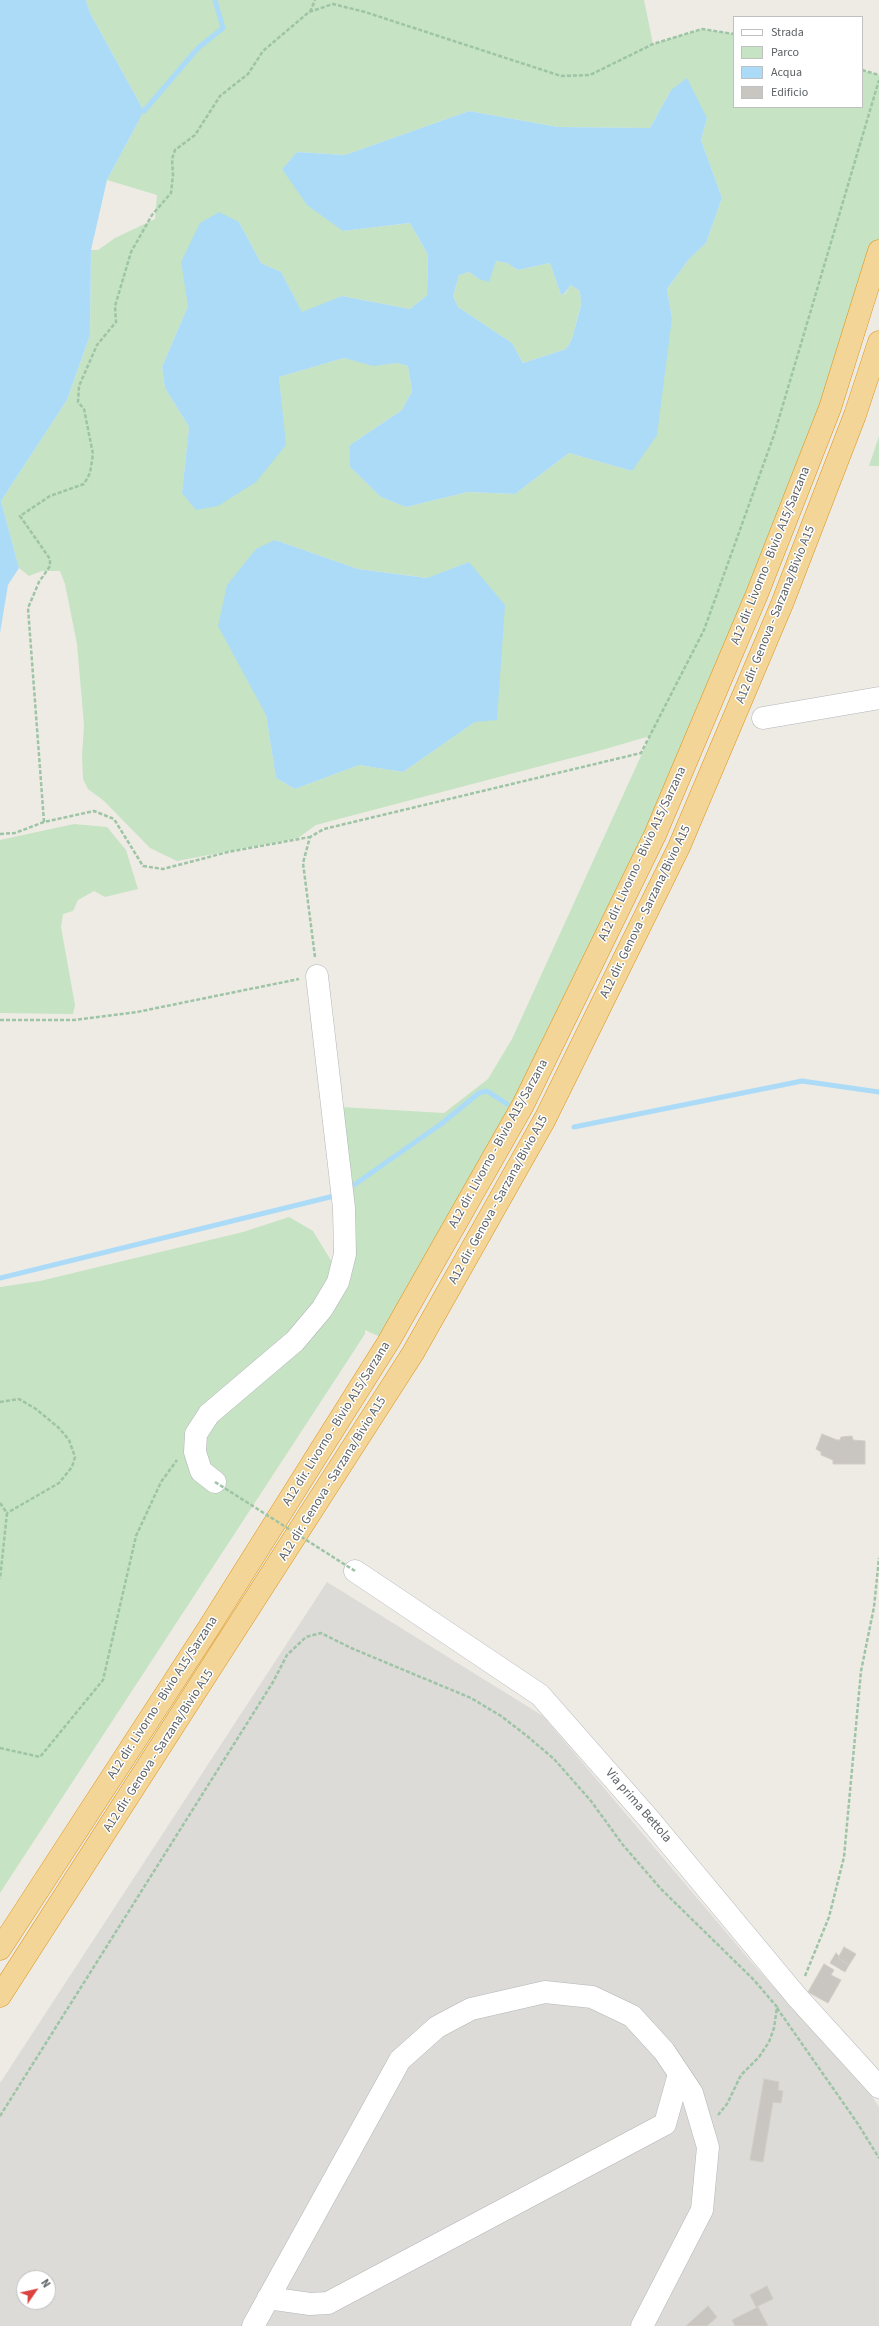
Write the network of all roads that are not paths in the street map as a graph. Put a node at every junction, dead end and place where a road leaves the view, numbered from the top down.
1 (879, 251) edge
2 (879, 342) edge
3 (879, 698) edge
4 (763, 718) dead end
5 (317, 976) road end
6 (215, 1482) road end
7 (355, 1571) road end
8 (0, 1949) edge
9 (0, 1996) edge
10 (679, 2074) junction
11 (879, 2087) edge
12 (268, 2298) junction
13 (253, 2326) edge
14 (642, 2326) edge

1 - 8 highway, A12 dir. Livorno - Bivio A15/Sarzana
2 - 9 highway, A12 dir. Genova - Sarzana/Bivio A15
3 - 4 street
5 - 6 street
7 - 11 street, Via prima Bettola
10 - 12 street
10 - 12 street
10 - 14 street
12 - 13 street

